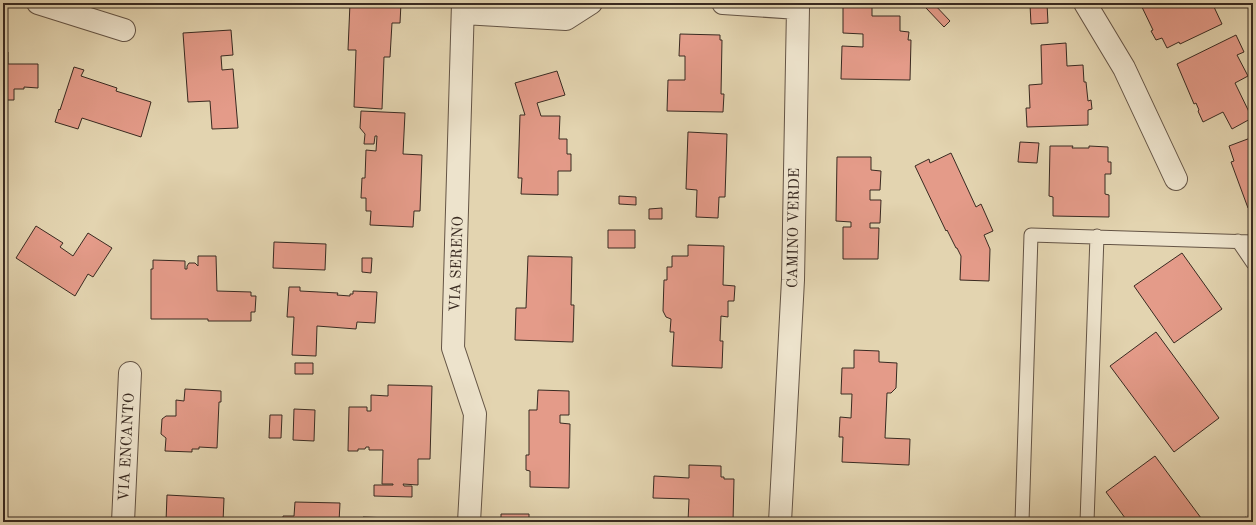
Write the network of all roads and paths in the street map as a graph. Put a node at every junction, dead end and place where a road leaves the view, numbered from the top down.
1 (38, 3) edge
2 (591, 3) edge
3 (723, 3) edge
4 (1085, 3) edge
5 (463, 8) edge
6 (124, 30) dead end
7 (1176, 179) dead end
8 (1097, 236) junction
9 (1238, 241) junction
10 (1253, 242) edge
11 (1253, 263) edge
12 (130, 372) dead end
13 (1253, 513) edge
14 (123, 522) edge
15 (469, 522) edge
16 (780, 522) edge
17 (1022, 522) edge
18 (1087, 522) edge
19 (1240, 522) edge

1 - 6 street
2 - 5 street
3 - 16 street, CAMINO VERDE
4 - 7 street
5 - 15 street, VIA SERENO
8 - 9 lane
8 - 17 lane
8 - 18 lane
9 - 10 lane
9 - 11 lane
12 - 14 street, VIA ENCANTO
13 - 19 path

